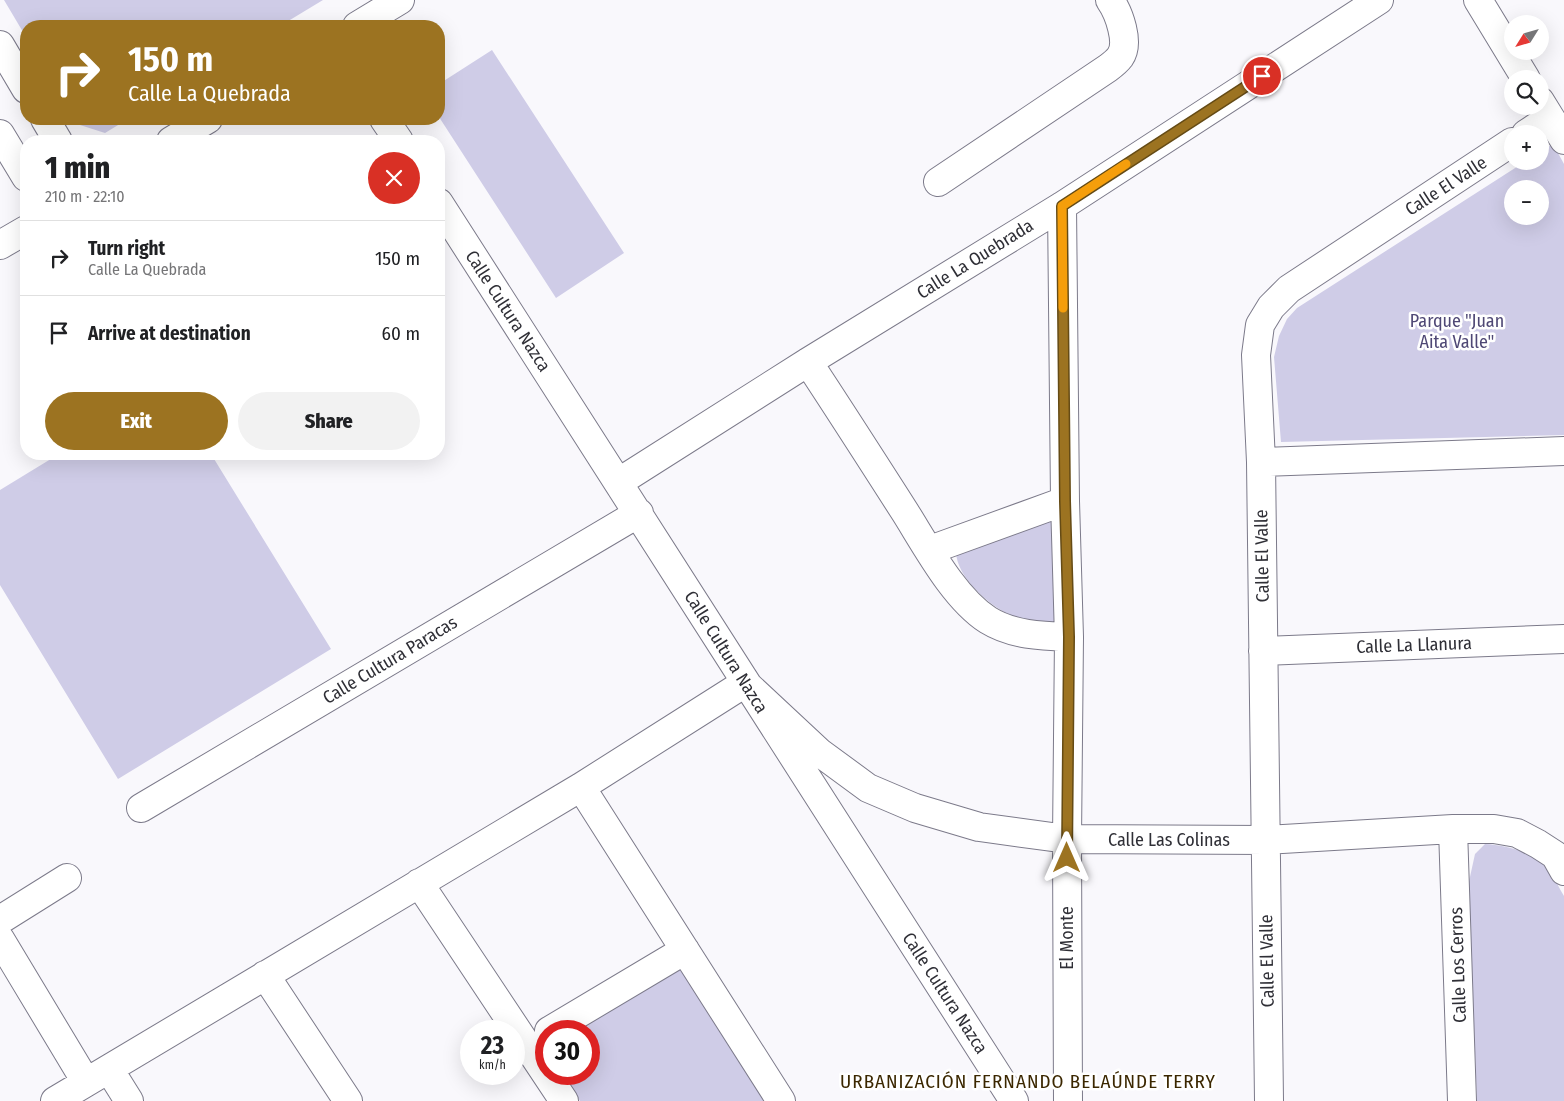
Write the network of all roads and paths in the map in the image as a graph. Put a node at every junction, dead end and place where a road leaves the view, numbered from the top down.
1 (400, 0) edge
2 (1110, 0) edge
3 (1379, 0) edge
4 (1478, 0) edge
5 (368, 20) edge
6 (0, 45) edge
7 (1521, 70) edge
8 (20, 78) edge
9 (198, 125) edge
10 (0, 134) edge
11 (181, 135) edge
12 (1504, 147) edge
13 (20, 167) edge
14 (938, 182) dead end
15 (1062, 206) junction
16 (445, 212) edge
17 (20, 234) edge
18 (0, 246) edge
19 (808, 362) junction
20 (1564, 451) edge
21 (1261, 462) junction
22 (619, 482) junction
23 (1065, 501) junction
24 (639, 513) junction
25 (930, 550) junction
26 (1069, 637) junction
27 (1564, 639) edge
28 (1263, 651) junction
29 (745, 683) junction
30 (581, 787) junction
31 (142, 808) dead end
32 (1453, 829) junction
33 (1067, 839) junction
34 (1266, 840) junction
35 (1564, 870) edge
36 (67, 878) dead end
37 (419, 883) junction
38 (0, 920) edge
39 (0, 939) edge
40 (685, 950) junction
41 (264, 975) junction
42 (568, 1020) edge
43 (535, 1028) edge
44 (109, 1068) junction
45 (86, 1082) junction
46 (558, 1085) edge
47 (55, 1101) edge
48 (130, 1101) edge
49 (348, 1101) edge
50 (564, 1101) edge
51 (781, 1101) edge
52 (1014, 1101) edge
53 (1068, 1101) edge
54 (1270, 1101) edge
55 (1462, 1101) edge

1 - 5 street
2 - 14 street
3 - 15 street, Calle La Quebrada
4 - 7 street
6 - 8 street
9 - 11 street
10 - 13 street
12 - 21 street, Calle El Valle
15 - 19 street, Calle La Quebrada
15 - 23 street, El Monte
16 - 22 street, Calle Cultura Nazca
17 - 18 street
19 - 22 street, Calle La Quebrada
19 - 25 street
20 - 21 street
21 - 28 street, Calle El Valle
22 - 24 street, Calle Cultura Nazca
23 - 25 street
23 - 26 street, El Monte
24 - 29 street, Calle Cultura Nazca
24 - 31 street, Calle Cultura Paracas
25 - 26 street
26 - 33 street, El Monte
27 - 28 street, Calle La Llanura
28 - 34 street, Calle El Valle
29 - 30 street
29 - 33 street, Calle Las Colinas
29 - 52 street, Calle Cultura Nazca
30 - 37 street
30 - 40 street
32 - 34 street, Calle Las Colinas
32 - 35 street, Calle Las Colinas
32 - 55 street, Calle Los Cerros
33 - 34 street, Calle Las Colinas
33 - 53 street, El Monte
34 - 54 street, Calle El Valle
36 - 38 street
37 - 41 street
37 - 43 street
39 - 45 street
40 - 42 street
40 - 51 street
41 - 44 street
41 - 49 street
44 - 45 street
44 - 48 street
45 - 47 street
46 - 50 street

